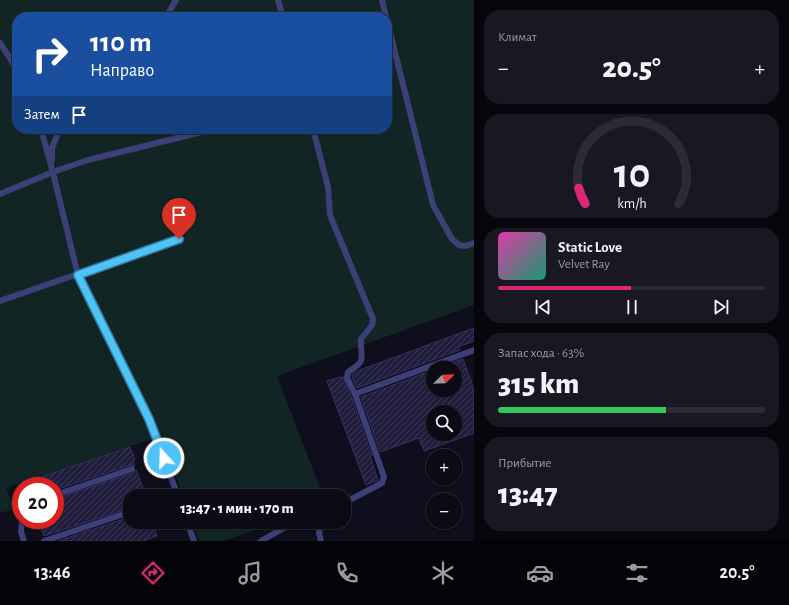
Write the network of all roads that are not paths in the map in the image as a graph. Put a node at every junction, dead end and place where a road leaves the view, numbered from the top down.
1 (176, 0) edge
2 (278, 0) edge
3 (382, 0) edge
4 (169, 12) edge
5 (282, 12) edge
6 (385, 12) edge
7 (392, 40) edge
8 (0, 43) edge
9 (12, 62) edge
10 (42, 134) edge
11 (58, 134) edge
12 (194, 134) edge
13 (314, 134) edge
14 (52, 169) junction
15 (0, 194) edge
16 (179, 239) dead end
17 (474, 242) edge
18 (78, 275) junction
19 (0, 302) edge
20 (474, 350) edge
21 (355, 394) junction
22 (132, 469) dead end
23 (175, 489) edge
24 (64, 492) edge
25 (351, 499) edge
26 (123, 514) edge
27 (21, 529) edge
28 (190, 529) edge
29 (282, 529) edge
30 (320, 529) edge
31 (24, 541) edge
32 (44, 541) edge
33 (194, 541) edge
34 (261, 541) edge
35 (320, 541) edge

1 - 4 lane
2 - 5 lane
3 - 6 lane
7 - 17 lane
8 - 9 lane
10 - 14 lane
11 - 14 lane
12 - 14 lane
13 - 21 lane
14 - 15 lane
14 - 18 lane
16 - 18 lane
18 - 19 lane
18 - 23 lane
20 - 21 lane
21 - 25 lane
22 - 24 lane
26 - 32 lane
27 - 31 lane
28 - 33 lane
29 - 34 lane
30 - 35 lane

